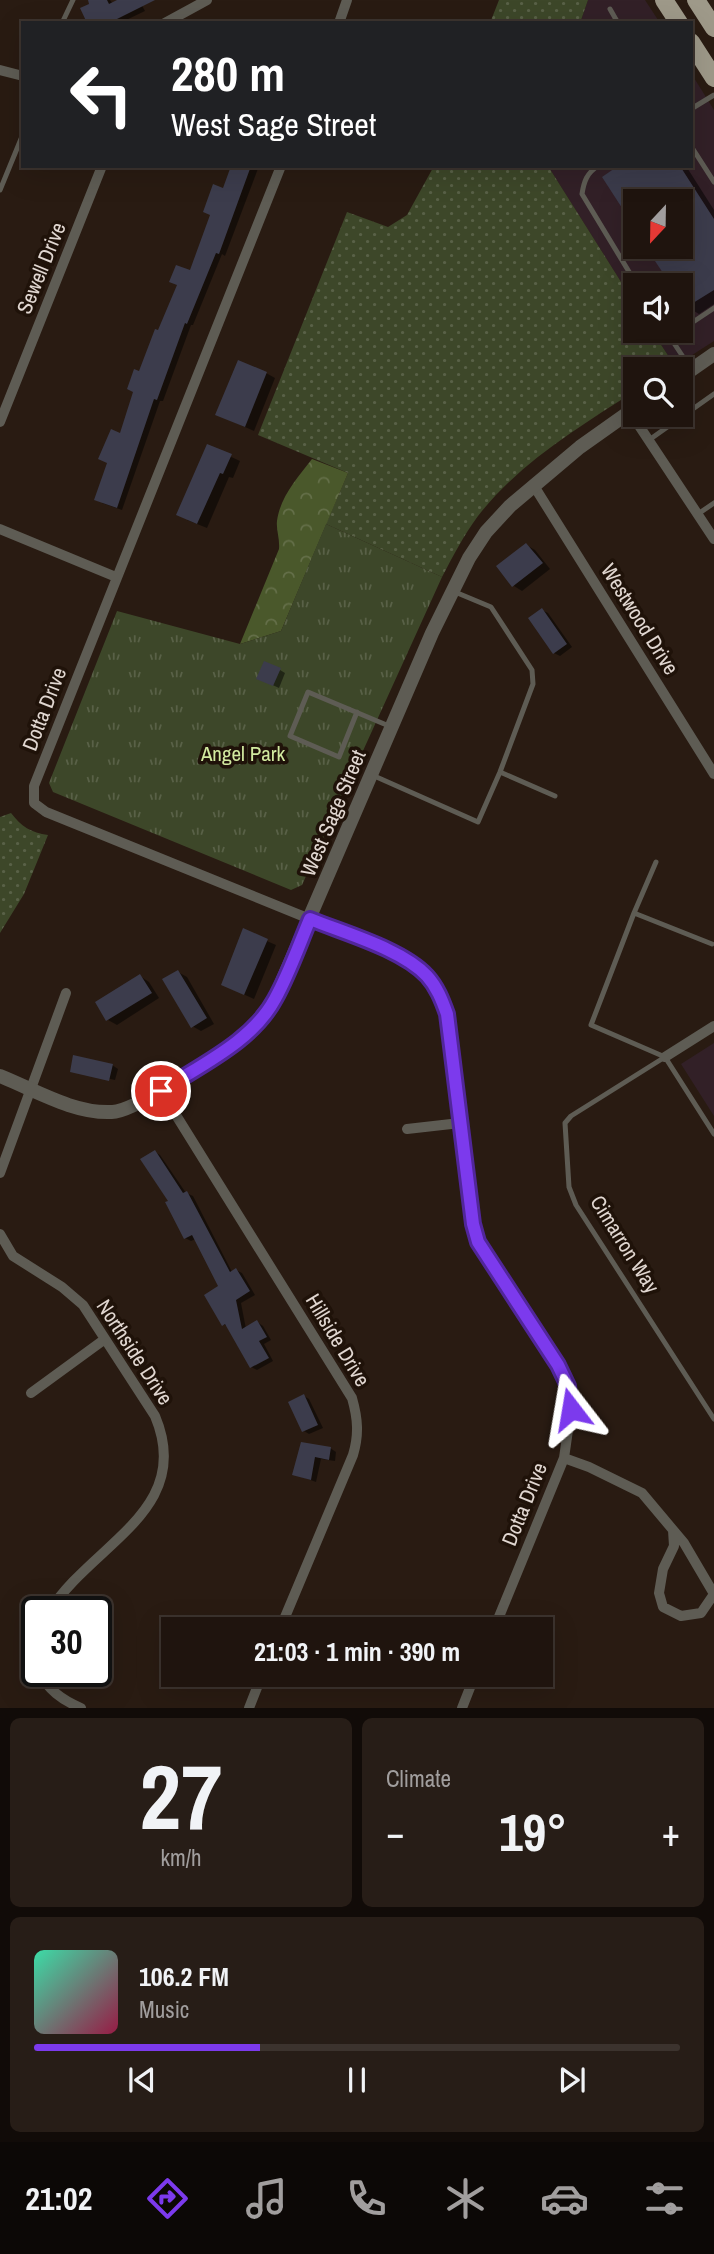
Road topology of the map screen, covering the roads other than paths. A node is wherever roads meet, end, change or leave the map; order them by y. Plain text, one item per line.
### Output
1 (73, 0) edge
2 (208, 0) edge
3 (664, 0) edge
4 (696, 0) edge
5 (347, 2) edge
6 (610, 9) dead end
7 (63, 21) edge
8 (169, 21) edge
9 (340, 21) edge
10 (617, 21) edge
11 (678, 21) edge
12 (714, 28) edge
13 (693, 45) edge
14 (0, 70) edge
15 (21, 75) edge
16 (714, 78) edge
17 (714, 94) edge
18 (693, 108) edge
19 (21, 139) edge
20 (693, 149) edge
21 (101, 168) edge
22 (280, 168) edge
23 (595, 168) edge
24 (714, 182) edge
25 (0, 190) edge
26 (631, 273) edge
27 (714, 308) edge
28 (693, 322) edge
29 (714, 354) edge
30 (693, 368) edge
31 (714, 394) edge
32 (623, 417) edge
33 (0, 422) edge
34 (642, 427) edge
35 (649, 440) junction
36 (534, 486) junction
37 (714, 503) edge
38 (698, 514) junction
39 (0, 529) edge
40 (714, 538) edge
41 (116, 577) junction
42 (452, 591) junction
43 (357, 712) junction
44 (392, 727) junction
45 (500, 772) junction
46 (714, 774) edge
47 (372, 775) junction
48 (555, 796) dead end
49 (656, 862) dead end
50 (634, 913) junction
51 (310, 919) junction
52 (712, 944) edge
53 (66, 993) dead end
54 (714, 1026) edge
55 (665, 1057) junction
56 (0, 1076) edge
57 (31, 1089) junction
58 (161, 1091) junction
59 (460, 1123) junction
60 (407, 1129) dead end
61 (714, 1134) edge
62 (0, 1173) edge
63 (0, 1234) edge
64 (105, 1339) junction
65 (31, 1393) dead end
66 (714, 1419) edge
67 (564, 1458) junction
68 (673, 1530) junction
69 (61, 1596) edge
70 (285, 1617) edge
71 (499, 1617) edge
72 (49, 1687) edge
73 (257, 1687) edge
74 (470, 1687) edge
75 (81, 1708) edge
76 (249, 1708) edge
77 (462, 1708) edge

1 - 7 lane
2 - 8 street
3 - 11 main road
4 - 12 main road
5 - 9 street
6 - 10 lane
13 - 16 main road
14 - 15 street
17 - 18 lane
19 - 25 lane
20 - 24 lane
21 - 33 street, Sewell Drive
22 - 41 street, Dotta Drive
23 - 26 lane
27 - 28 lane
29 - 30 street
31 - 35 lane
32 - 36 street, West Sage Street
34 - 35 street
35 - 38 street
36 - 42 street, West Sage Street
36 - 46 street, Westwood Drive
37 - 38 lane
38 - 40 street
39 - 41 street
41 - 51 street, Dotta Drive
42 - 44 street, West Sage Street
42 - 45 lane
43 - 43 lane
43 - 44 lane
44 - 47 street, West Sage Street
45 - 47 lane
45 - 48 lane
47 - 51 street, West Sage Street
49 - 50 lane
50 - 52 lane
50 - 55 lane
51 - 58 street, West Sage Street
51 - 59 street, Dotta Drive
53 - 57 street
54 - 55 street, Cimarron Way
55 - 61 lane
55 - 66 lane, Cimarron Way
56 - 57 street, West Sage Street
57 - 58 street, West Sage Street
57 - 62 street
58 - 70 street, Hillside Drive
59 - 60 street
59 - 67 street, Dotta Drive
63 - 64 street, Northside Drive
64 - 65 street
64 - 69 street, Northside Drive
67 - 68 street
67 - 71 street, Dotta Drive
68 - 68 street
72 - 75 street
73 - 76 street
74 - 77 street

